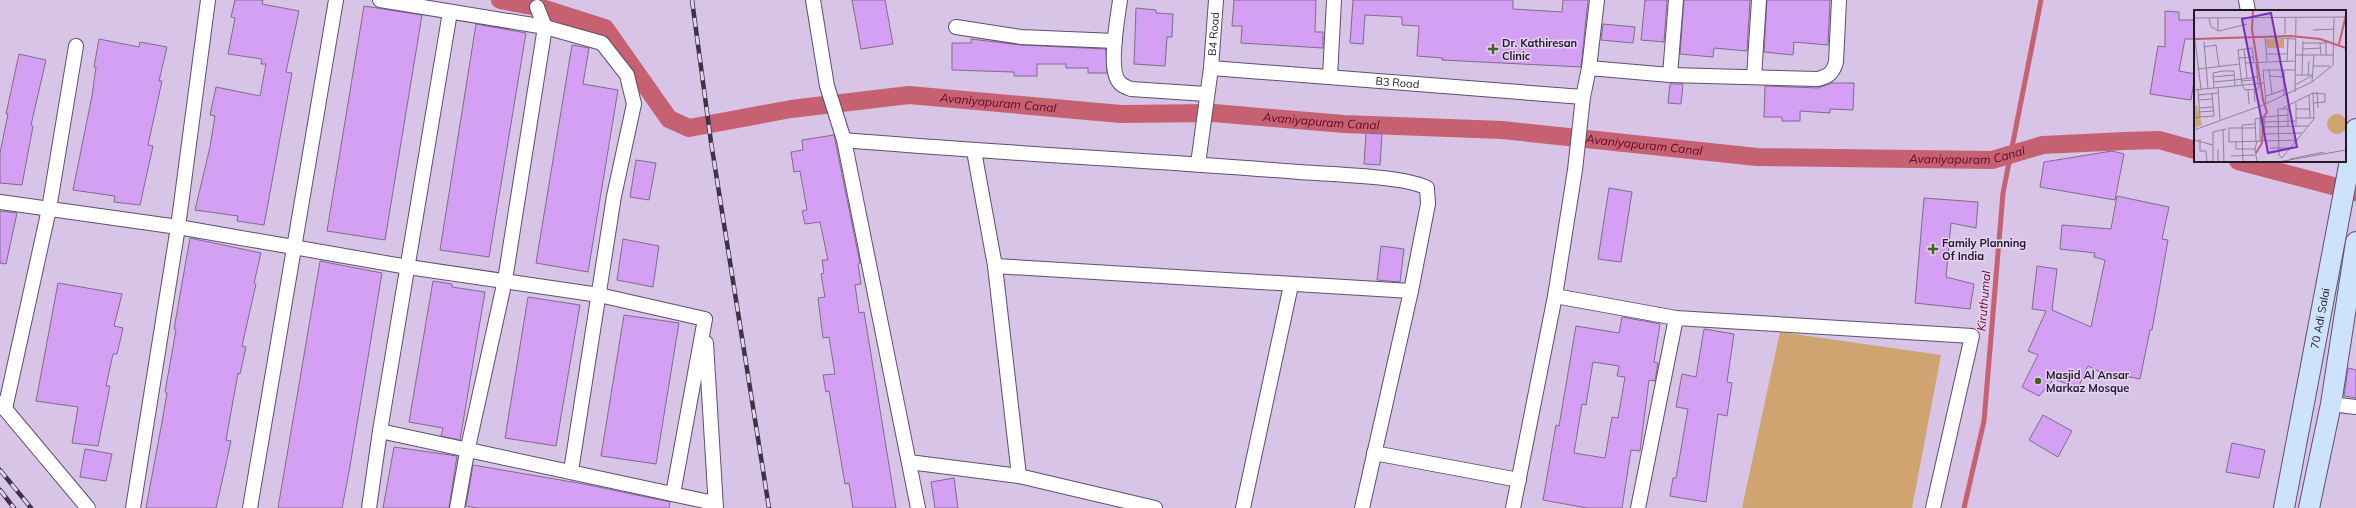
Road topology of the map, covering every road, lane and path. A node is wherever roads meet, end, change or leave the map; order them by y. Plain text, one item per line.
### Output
1 (208, 0) edge
2 (336, 0) edge
3 (380, 0) edge
4 (813, 0) edge
5 (1120, 0) edge
6 (1216, 0) edge
7 (1334, 0) edge
8 (1596, 0) edge
9 (1676, 0) edge
10 (1760, 0) edge
11 (1839, 0) edge
12 (2246, 0) edge
13 (537, 6) dead end
14 (2248, 10) edge
15 (450, 12) junction
16 (545, 27) junction
17 (956, 27) dead end
18 (1115, 41) junction
19 (76, 46) dead end
20 (1211, 68) junction
21 (1589, 68) junction
22 (1670, 74) junction
23 (1330, 77) junction
24 (1754, 77) junction
25 (1206, 97) junction
26 (1583, 97) junction
27 (2356, 129) edge
28 (844, 140) junction
29 (974, 152) junction
30 (1198, 164) junction
31 (0, 202) edge
32 (49, 209) junction
33 (178, 227) junction
34 (2356, 242) edge
35 (294, 247) junction
36 (995, 266) junction
37 (408, 267) junction
38 (2328, 272) junction
39 (505, 280) junction
40 (2353, 281) edge
41 (1291, 284) junction
42 (1411, 290) junction
43 (599, 295) junction
44 (1555, 296) junction
45 (1676, 318) junction
46 (705, 319) junction
47 (2331, 404) junction
48 (2, 406) edge
49 (2356, 407) edge
50 (380, 431) junction
51 (467, 452) junction
52 (1374, 453) junction
53 (909, 462) junction
54 (571, 471) junction
55 (1019, 476) junction
56 (1519, 480) junction
57 (673, 494) junction
58 (715, 506) edge
59 (88, 508) edge
60 (132, 508) edge
61 (250, 508) edge
62 (369, 508) edge
63 (457, 508) edge
64 (918, 508) edge
65 (1155, 508) edge
66 (1243, 508) edge
67 (1362, 508) edge
68 (1513, 508) edge
69 (1638, 508) edge
70 (1933, 508) edge
71 (2284, 508) edge
72 (2309, 508) edge

1 - 33 street
2 - 35 street
3 - 15 street
4 - 28 street
5 - 18 street
6 - 20 street, B4 Road
7 - 23 street
8 - 21 street
9 - 22 street
10 - 24 street
11 - 24 street
12 - 14 street
13 - 16 street
15 - 16 street
15 - 37 street
16 - 39 street
16 - 43 street
17 - 18 street
18 - 25 street
19 - 32 street
20 - 23 street, B3 Road
20 - 25 street, B4 Road
21 - 22 street
21 - 26 street
22 - 24 street
23 - 26 street, B3 Road
25 - 30 street, B4 Road
26 - 44 street
27 - 38 main road, 70 Adi Salai
28 - 29 street
28 - 53 street
29 - 30 street
29 - 36 street
30 - 42 street
31 - 32 street
32 - 33 street
32 - 48 street
33 - 35 street
33 - 60 street
34 - 40 main road
35 - 37 street
35 - 61 street
36 - 41 street
36 - 55 street
37 - 39 street
37 - 50 street
38 - 40 street
38 - 71 main road, 70 Adi Salai
39 - 43 street
39 - 51 street
40 - 47 main road
41 - 42 street
41 - 66 street
42 - 52 street
43 - 46 street
43 - 54 street
44 - 45 street
44 - 56 street
45 - 69 street
45 - 70 street
46 - 57 street
46 - 58 street
47 - 49 street
47 - 72 main road
48 - 59 street
50 - 51 street
50 - 62 street
51 - 54 street
51 - 63 street
52 - 56 street
52 - 67 street
53 - 55 street
53 - 64 street
54 - 57 street
55 - 65 street
56 - 68 street
57 - 58 street

